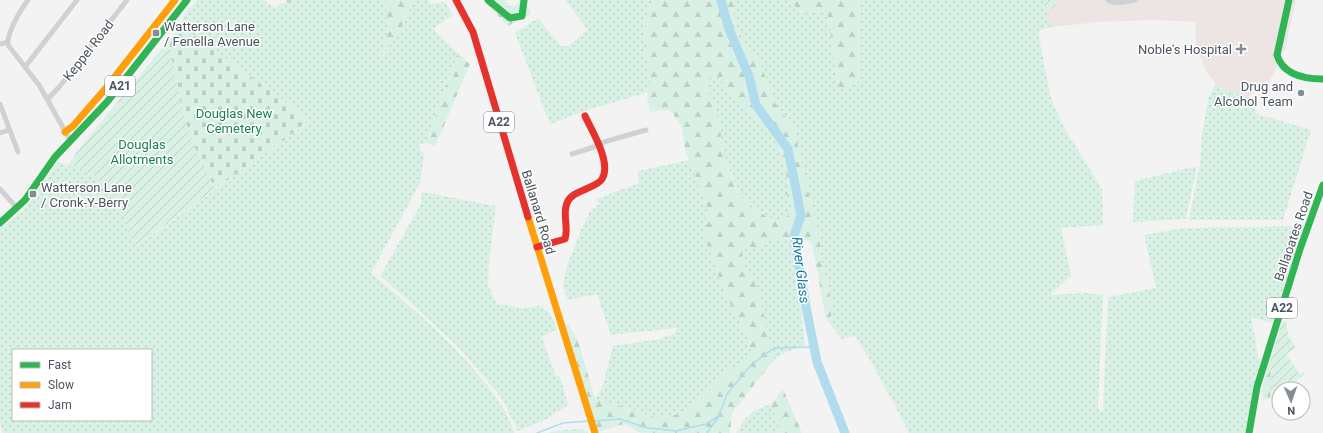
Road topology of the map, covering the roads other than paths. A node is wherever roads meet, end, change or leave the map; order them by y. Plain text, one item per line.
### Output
1 (28, 0) edge
2 (77, 0) edge
3 (127, 0) edge
4 (175, 0) edge
5 (187, 0) edge
6 (456, 0) edge
7 (488, 0) edge
8 (524, 0) edge
9 (1108, 0) edge
10 (1136, 0) edge
11 (1289, 0) edge
12 (8, 42) junction
13 (0, 44) edge
14 (25, 67) junction
15 (1323, 80) edge
16 (48, 99) junction
17 (0, 104) edge
18 (586, 116) dead end
19 (9, 130) junction
20 (646, 130) dead end
21 (65, 132) junction
22 (0, 133) edge
23 (70, 140) junction
24 (600, 144) junction
25 (18, 152) dead end
26 (572, 154) dead end
27 (1323, 185) edge
28 (0, 190) edge
29 (17, 208) junction
30 (0, 223) edge
31 (537, 247) junction
32 (595, 433) edge
33 (1249, 433) edge

1 - 12 street
2 - 14 street
3 - 16 street, Keppel Road
4 - 21 main road
5 - 23 main road, A21
6 - 31 main road, Ballanard Road / A22
7 - 8 main road
9 - 10 street
11 - 15 main road
12 - 13 street
12 - 14 street
14 - 16 street
16 - 21 street
17 - 19 street
18 - 24 main road
19 - 22 street
19 - 25 street
20 - 24 street
21 - 23 street
23 - 29 main road, A21
24 - 26 street
24 - 31 main road
27 - 33 main road, Ballaoates Road / A22
28 - 29 street
29 - 30 main road, A21
31 - 32 main road, Ballanard Road / A22

